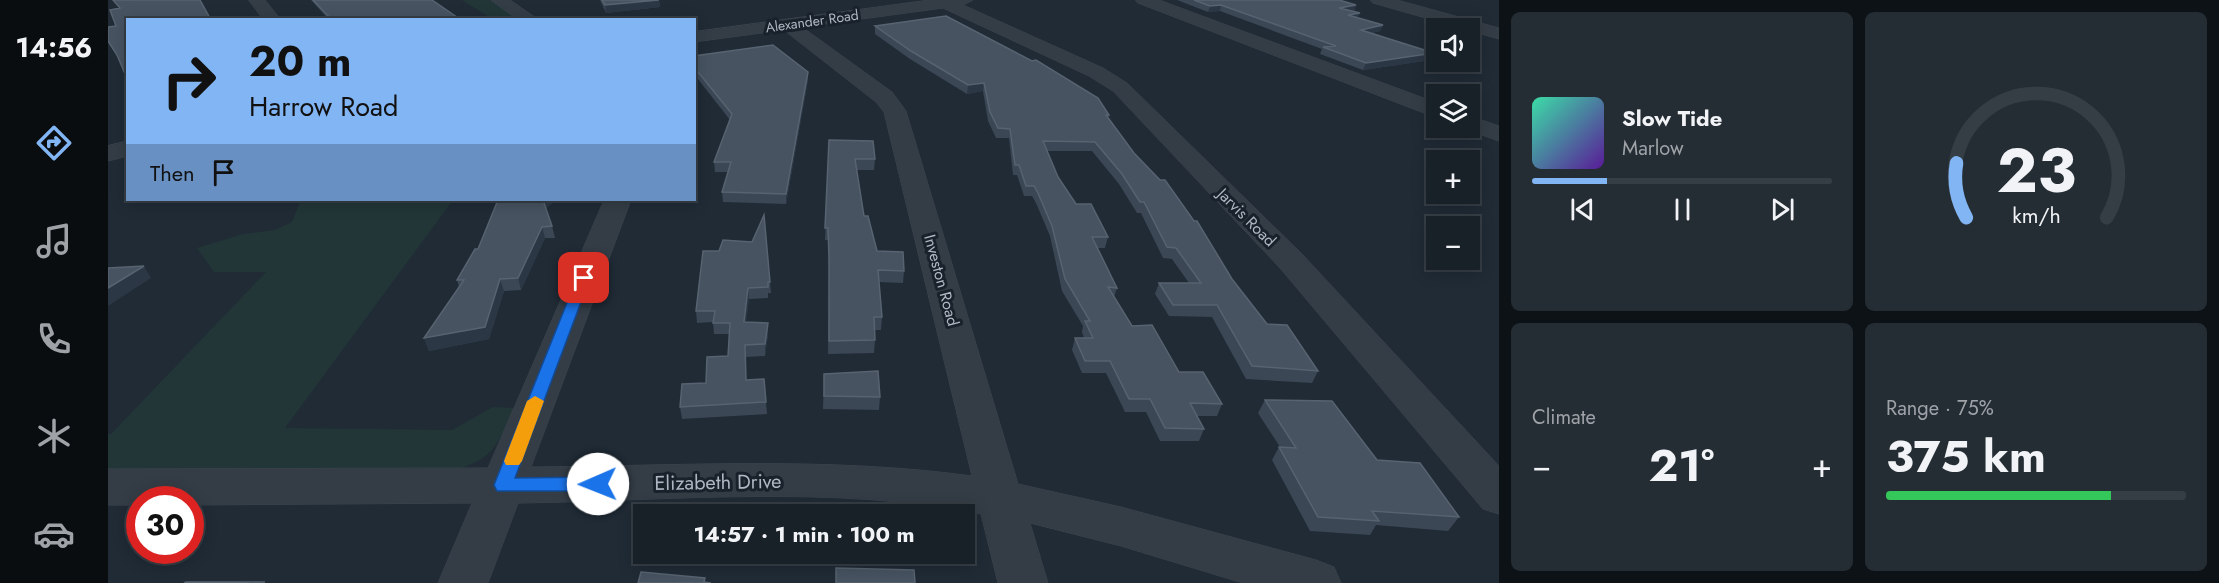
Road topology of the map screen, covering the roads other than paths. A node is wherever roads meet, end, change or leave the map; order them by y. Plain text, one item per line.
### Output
1 (257, 0) edge
2 (499, 0) edge
3 (1144, 0) edge
4 (1379, 0) edge
5 (956, 1) edge
6 (271, 18) edge
7 (528, 18) edge
8 (788, 25) junction
9 (1499, 34) edge
10 (696, 37) edge
11 (1426, 107) edge
12 (1480, 127) edge
13 (1499, 134) edge
14 (126, 149) edge
15 (108, 154) edge
16 (616, 201) edge
17 (503, 485) junction
18 (108, 487) edge
19 (1499, 496) edge
20 (1000, 497) junction
21 (463, 583) edge
22 (1023, 583) edge
23 (1316, 583) edge

1 - 6 street
2 - 7 street
3 - 11 street
4 - 9 street
5 - 8 street, Alexander Road
5 - 19 street, Jarvis Road
8 - 10 street, Alexander Road
8 - 20 street, Investon Road
12 - 13 street
14 - 15 street
16 - 17 street
17 - 18 street, Elizabeth Drive
17 - 20 street, Elizabeth Drive
17 - 21 street
20 - 22 street, Investon Road
20 - 23 street, Elizabeth Drive

